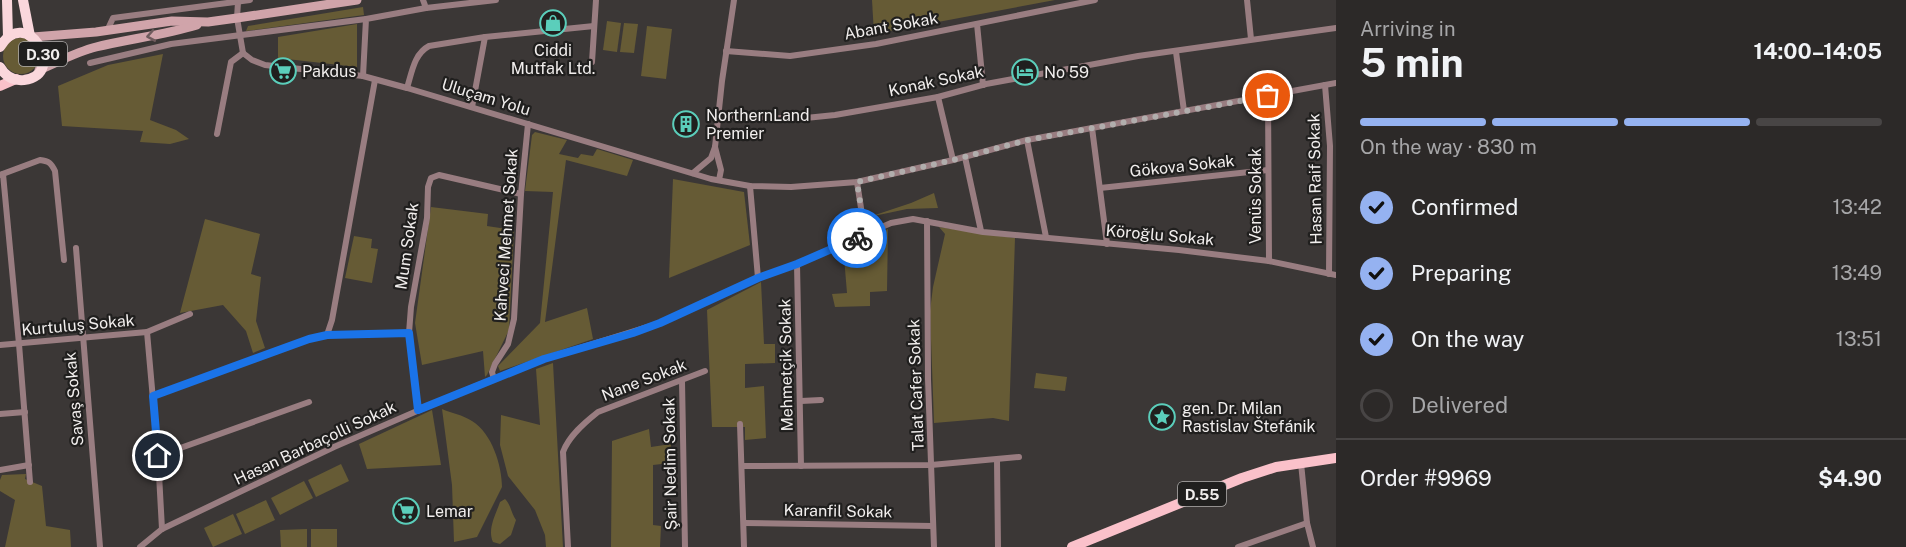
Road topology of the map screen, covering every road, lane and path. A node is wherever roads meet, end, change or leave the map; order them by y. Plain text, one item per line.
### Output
1 (5, 0) edge
2 (23, 0) edge
3 (250, 0) edge
4 (357, 0) edge
5 (423, 0) edge
6 (496, 0) edge
7 (597, 0) edge
8 (734, 0) edge
9 (1095, 0) edge
10 (1246, 0) edge
11 (238, 2) junction
12 (0, 8) edge
13 (426, 8) junction
14 (237, 18) junction
15 (366, 19) junction
16 (208, 22) junction
17 (977, 24) junction
18 (594, 26) junction
19 (1336, 28) edge
20 (107, 31) junction
21 (177, 31) junction
22 (240, 35) junction
23 (32, 36) junction
24 (485, 37) junction
25 (1251, 39) junction
26 (4, 40) edge
27 (178, 43) junction
28 (726, 51) junction
29 (1176, 52) junction
30 (243, 53) junction
31 (592, 62) dead end
32 (90, 63) dead end
33 (0, 67) edge
34 (39, 70) junction
35 (363, 76) junction
36 (16, 80) junction
37 (375, 80) junction
38 (1336, 83) edge
39 (983, 85) junction
40 (1325, 85) junction
41 (0, 86) edge
42 (407, 88) junction
43 (1268, 96) junction
44 (938, 97) junction
45 (471, 107) junction
46 (1184, 111) junction
47 (719, 115) junction
48 (528, 124) junction
49 (1092, 128) junction
50 (217, 134) dead end
51 (1028, 140) junction
52 (1333, 146) edge
53 (715, 147) junction
54 (965, 156) junction
55 (953, 160) junction
56 (1268, 170) junction
57 (693, 173) junction
58 (1, 175) edge
59 (719, 180) junction
60 (857, 182) junction
61 (750, 186) junction
62 (1100, 188) junction
63 (521, 194) junction
64 (927, 221) junction
65 (981, 231) junction
66 (865, 234) junction
67 (1046, 237) junction
68 (1107, 244) junction
69 (76, 248) dead end
70 (1269, 261) junction
71 (77, 262) junction
72 (797, 264) junction
73 (1333, 274) edge
74 (758, 278) junction
75 (190, 314) dead end
76 (147, 332) junction
77 (409, 333) junction
78 (327, 335) junction
79 (82, 339) junction
80 (19, 344) junction
81 (0, 345) edge
82 (705, 371) dead end
83 (494, 379) junction
84 (682, 381) junction
85 (153, 396) junction
86 (821, 400) dead end
87 (801, 401) junction
88 (309, 402) dead end
89 (418, 410) junction
90 (24, 412) junction
91 (0, 414) edge
92 (740, 424) dead end
93 (158, 456) junction
94 (1019, 457) dead end
95 (1336, 458) edge
96 (997, 460) junction
97 (1301, 463) junction
98 (28, 465) junction
99 (931, 465) junction
100 (742, 466) junction
101 (801, 466) junction
102 (0, 471) edge
103 (30, 482) dead end
104 (744, 523) junction
105 (1307, 523) junction
106 (932, 526) junction
107 (162, 529) junction
108 (100, 547) edge
109 (140, 547) edge
110 (568, 547) edge
111 (685, 547) edge
112 (744, 547) edge
113 (934, 547) edge
114 (998, 547) edge
115 (1072, 547) edge
116 (1238, 547) edge
117 (1313, 547) edge

1 - 12 highway
1 - 26 highway, D.30
2 - 23 highway, D.30
3 - 11 street
4 - 14 main road
5 - 13 street
6 - 13 street
7 - 18 street
8 - 28 street
9 - 17 street, Abant Sokak
10 - 25 street
11 - 14 street
11 - 20 street
13 - 15 street
14 - 16 main road
14 - 22 street
15 - 22 street
15 - 35 street
16 - 20 main road
16 - 21 main road
17 - 28 street, Abant Sokak
17 - 39 street
18 - 24 street
18 - 31 street
19 - 25 street, Konak Sokak
20 - 23 main road
21 - 27 street
21 -> 34 main road
22 - 27 street
22 - 30 street
23 - 26 highway, D.30
23 - 34 highway, D.30
24 - 42 street
24 - 45 street
25 - 29 street, Konak Sokak
27 - 32 street
28 - 47 street
29 - 39 street, Konak Sokak
29 - 46 street
30 - 35 street, Uluçam Yolu
30 - 50 street
33 - 36 highway, D.30
34 - 36 highway, D.30
35 - 37 street, Uluçam Yolu
36 - 41 main road, D.30
37 - 42 street, Uluçam Yolu
37 - 78 street
38 - 40 street, Uluçam Yolu
39 - 44 street, Konak Sokak
40 - 43 street, Uluçam Yolu
40 - 52 street, Hasan Raif Sokak
42 - 45 street, Uluçam Yolu
43 - 46 street, Uluçam Yolu
43 - 56 street, Venüs Sokak
44 - 47 street, Konak Sokak
44 - 55 street
45 - 48 street, Uluçam Yolu
46 - 49 street, Uluçam Yolu
47 - 53 street
48 - 57 street, Uluçam Yolu
48 - 63 street, Kahveci Mehmet Sokak
49 - 51 street, Uluçam Yolu
49 - 62 street
51 - 54 street, Uluçam Yolu
51 - 67 street
52 - 73 street, Hasan Raif Sokak
53 - 57 street
53 - 59 street
54 - 55 street, Uluçam Yolu
54 - 65 street
55 - 60 street, Uluçam Yolu
56 - 62 street, Gökova Sokak
56 - 70 street, Venüs Sokak
57 - 59 street, Uluçam Yolu
58 - 71 street
58 - 80 street
59 - 61 street, Uluçam Yolu
60 - 61 street, Uluçam Yolu
60 - 66 street
61 - 74 street
62 - 68 street
63 - 77 street, Mum Sokak
63 - 83 street, Kahveci Mehmet Sokak
64 - 65 street, Hasan Barbaçolli Sokak
64 - 66 street, Hasan Barbaçolli Sokak
64 - 99 street, Talat Cafer Sokak
65 - 67 street, Köroğlu Sokak
66 - 72 street, Hasan Barbaçolli Sokak
67 - 68 street, Köroğlu Sokak
68 - 70 street, Köroğlu Sokak
69 - 71 street, Savaş Sokak
70 - 73 street, Köroğlu Sokak
71 - 79 street, Savaş Sokak
72 - 74 street, Hasan Barbaçolli Sokak
72 - 87 street, Mehmetçik Sokak
74 - 83 street, Hasan Barbaçolli Sokak
75 - 76 street, Kurtuluş Sokak
76 - 79 street, Kurtuluş Sokak
76 - 85 street
77 - 78 street
77 - 89 street, Mum Sokak
78 - 85 street
79 - 80 street, Kurtuluş Sokak
79 - 108 street, Savaş Sokak
80 - 81 street, Kurtuluş Sokak
80 - 90 street
82 - 84 street, Nane Sokak
83 - 89 street, Hasan Barbaçolli Sokak
84 - 110 street, Nane Sokak
84 - 111 street, Şair Nedim Sokak
85 - 93 street
86 - 87 street
87 - 101 street, Mehmetçik Sokak
88 - 93 street
89 - 107 street, Hasan Barbaçolli Sokak
90 - 91 street
90 - 98 street
92 - 100 street
93 - 107 street
94 - 96 street
95 - 97 main road, D.55
96 - 99 street
96 - 114 street
97 - 105 street
97 - 115 main road, D.55
98 - 102 street
98 - 103 street
99 - 101 street
99 - 106 street, Talat Cafer Sokak
100 - 101 street
100 - 104 street
104 - 106 street, Karanfil Sokak
104 - 112 street
105 - 116 street
105 - 117 street
106 - 113 street, Talat Cafer Sokak
107 - 109 street, Hasan Barbaçolli Sokak

